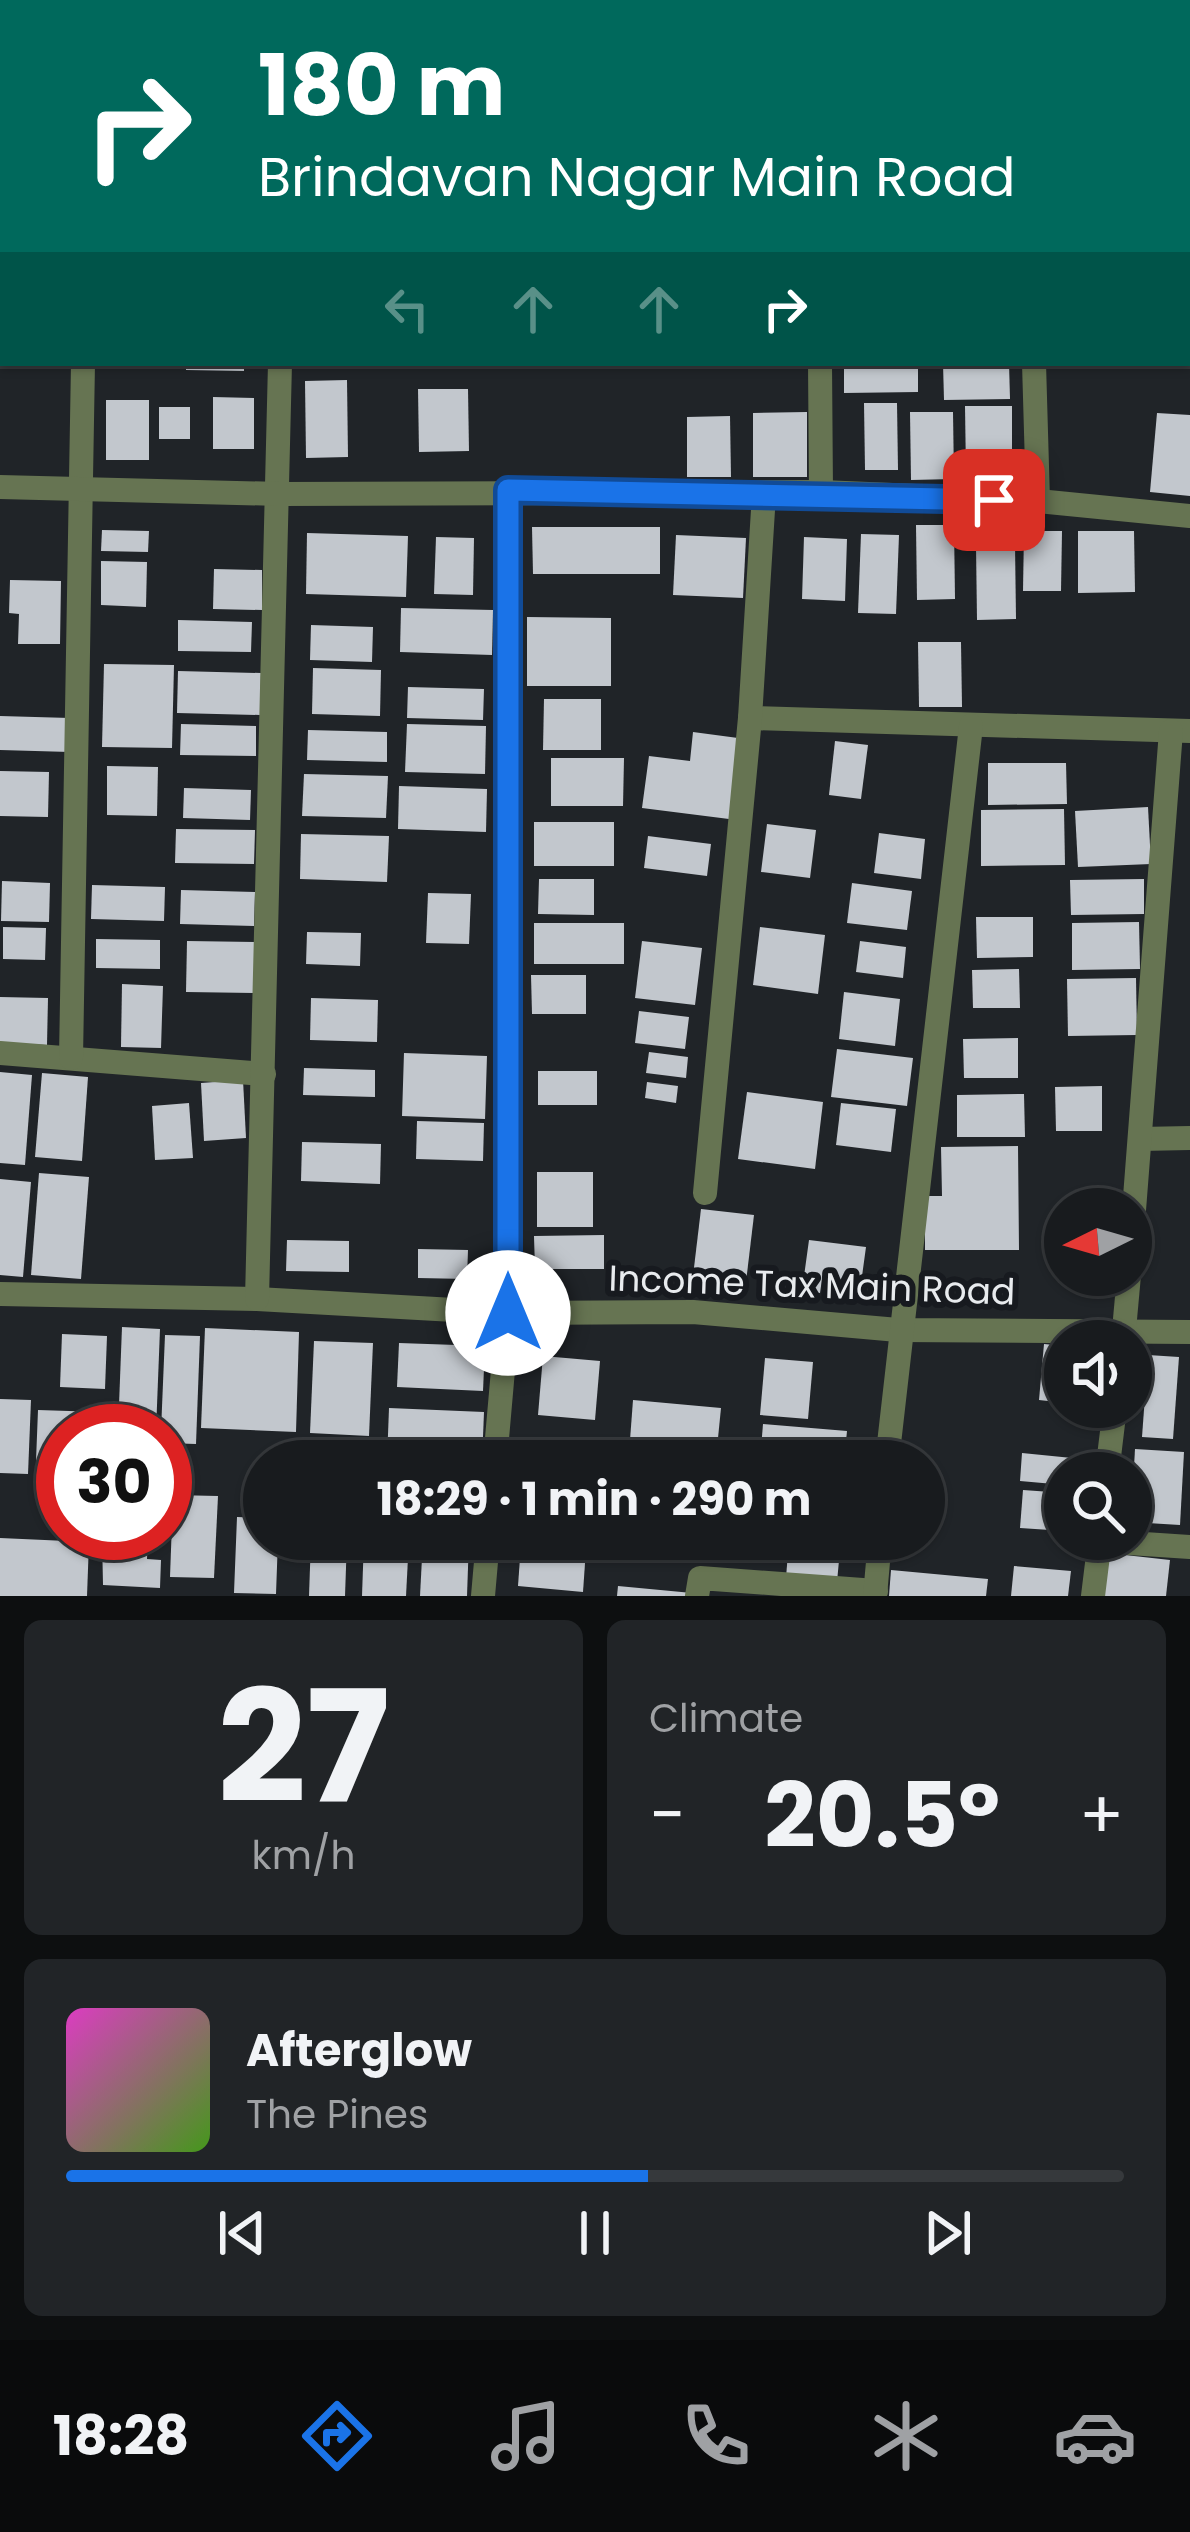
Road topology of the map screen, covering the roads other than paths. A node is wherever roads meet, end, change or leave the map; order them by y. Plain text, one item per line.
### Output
1 (83, 366) edge
2 (280, 366) edge
3 (820, 366) edge
4 (1034, 366) edge
5 (0, 487) edge
6 (82, 488) junction
7 (508, 490) junction
8 (821, 492) junction
9 (280, 494) junction
10 (764, 494) junction
11 (1038, 501) junction
12 (1190, 515) edge
13 (750, 718) junction
14 (970, 726) junction
15 (1180, 731) edge
16 (0, 1053) edge
17 (71, 1058) junction
18 (264, 1074) junction
19 (1190, 1138) edge
20 (1140, 1139) junction
21 (1136, 1188) edge
22 (705, 1193) dead end
23 (0, 1294) edge
24 (257, 1299) junction
25 (508, 1313) junction
26 (898, 1330) junction
27 (1190, 1332) edge
28 (1044, 1334) edge
29 (1152, 1334) edge
30 (497, 1440) edge
31 (889, 1440) edge
32 (1152, 1544) edge
33 (1190, 1547) edge
34 (486, 1560) edge
35 (878, 1560) edge
36 (1098, 1560) edge
37 (876, 1594) edge
38 (483, 1596) edge
39 (697, 1596) edge
40 (1093, 1596) edge

1 - 6 street
2 - 9 street
3 - 8 street
4 - 11 street
5 - 6 street
6 - 9 street
6 - 17 street
7 - 9 street
7 - 10 street
7 - 25 street
8 - 10 street
8 - 11 street
9 - 18 street
10 - 13 street
11 - 12 street
13 - 14 street
13 - 22 street
14 - 15 street
14 - 26 street
15 - 20 street
16 - 17 street
17 - 18 street
18 - 24 street
19 - 20 street
20 - 21 street
23 - 24 street, Income Tax Main Road
24 - 25 street, Income Tax Main Road
25 - 26 street, Income Tax Main Road
25 - 30 street
26 - 28 street, Income Tax Main Road
26 - 31 street
27 - 29 street, Income Tax Main Road
32 - 33 street
34 - 38 street
35 - 37 street
36 - 40 street
37 - 39 street

